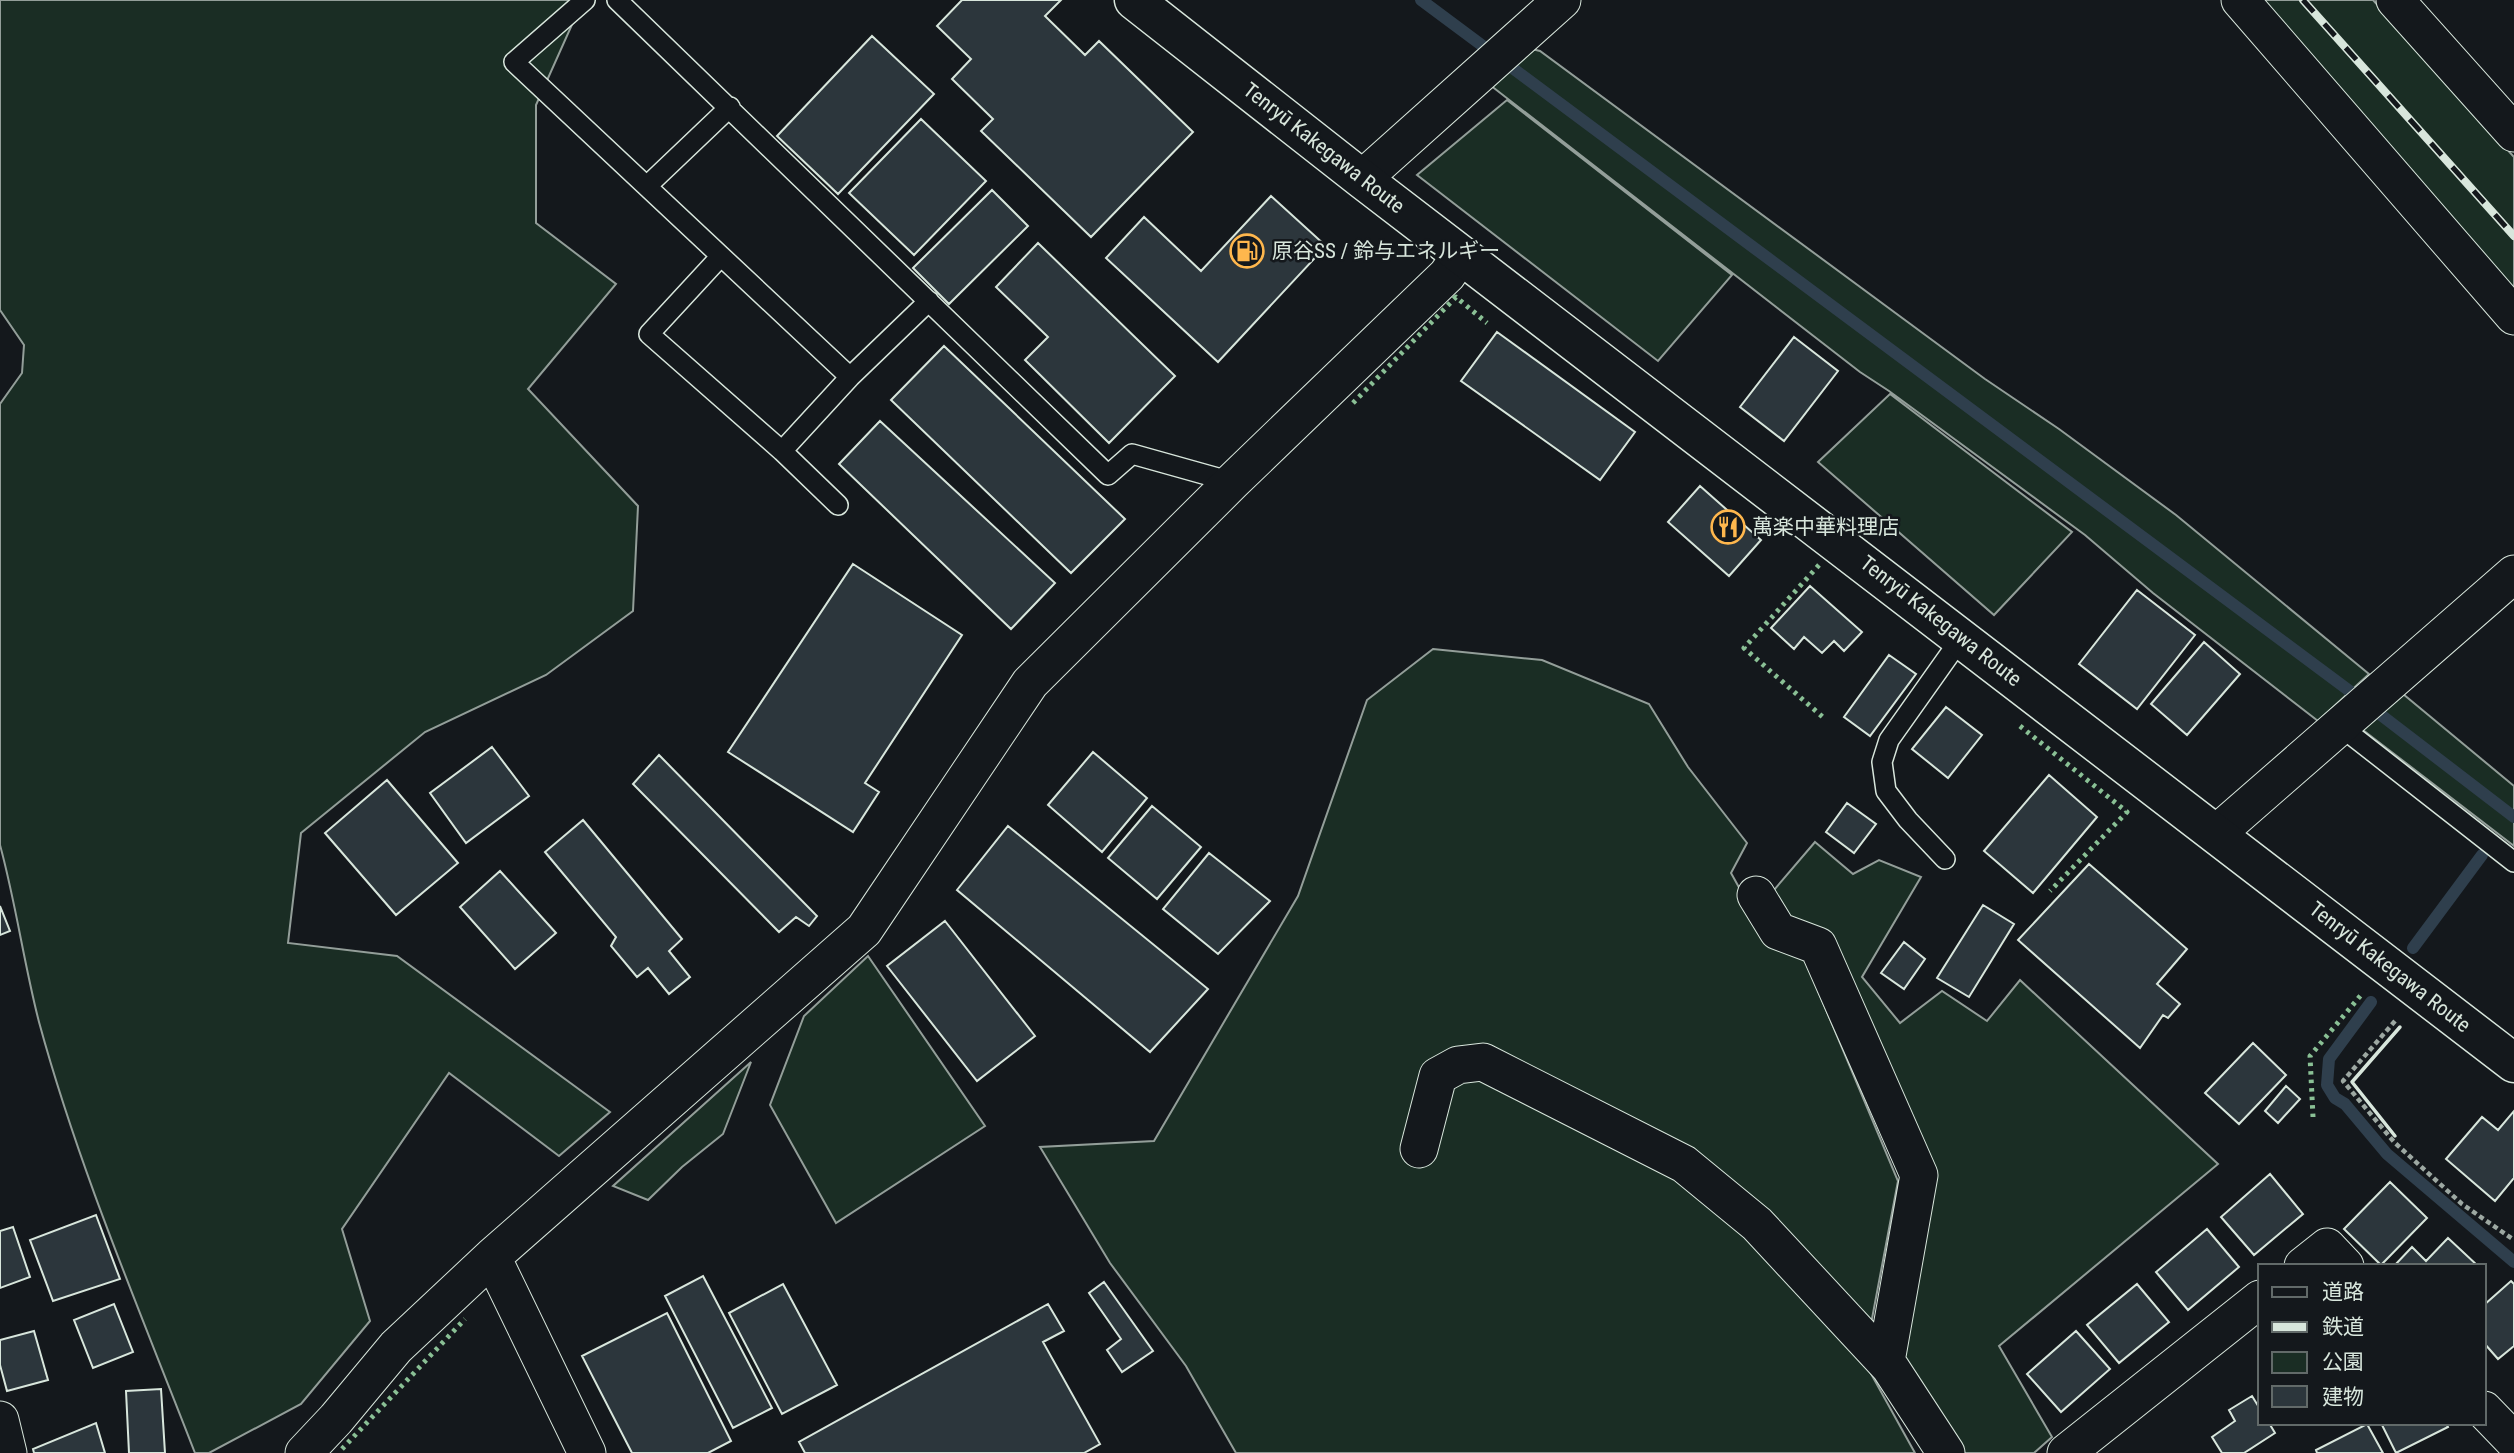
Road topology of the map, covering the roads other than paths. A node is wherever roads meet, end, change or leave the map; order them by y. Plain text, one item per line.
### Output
1 (585, 0) edge
2 (617, 0) edge
3 (1134, 0) edge
4 (1562, 0) edge
5 (2241, 0) edge
6 (2395, 0) edge
7 (730, 107) junction
8 (2514, 133) edge
9 (1362, 179) junction
10 (647, 186) junction
11 (1461, 255) junction
12 (721, 256) junction
13 (929, 301) junction
14 (2514, 316) edge
15 (850, 376) junction
16 (782, 451) junction
17 (1232, 482) junction
18 (838, 505) dead end
19 (2514, 574) edge
20 (1962, 637) junction
21 (2344, 723) junction
22 (2216, 834) junction
23 (1945, 859) dead end
24 (2514, 862) edge
25 (1756, 895) dead end
26 (2514, 1063) edge
27 (1419, 1149) dead end
28 (492, 1257) junction
29 (2306, 1264) edge
30 (2343, 1264) edge
31 (2258, 1301) edge
32 (1889, 1366) junction
33 (2486, 1412) edge
34 (0, 1420) edge
35 (2514, 1441) edge
36 (8, 1453) edge
37 (304, 1453) edge
38 (586, 1453) edge
39 (1946, 1453) edge
40 (2066, 1453) edge
41 (2490, 1453) edge

1 - 10 lane
2 - 7 lane
3 - 9 main road, Tenryū Kakegawa Route
4 - 9 street
5 - 14 street
6 - 8 street
7 - 10 lane
7 - 13 lane
9 - 11 main road, Tenryū Kakegawa Route
10 - 12 lane
11 - 17 street
11 - 20 main road, Tenryū Kakegawa Route
12 - 15 lane
12 - 16 lane
13 - 15 lane
13 - 17 lane
15 - 16 lane
16 - 18 lane
17 - 28 street
19 - 21 street
20 - 22 main road, Tenryū Kakegawa Route
20 - 23 lane
21 - 22 street
21 - 24 lane
22 - 26 main road, Tenryū Kakegawa Route
25 - 32 street
27 - 32 street
28 - 37 street
28 - 38 street
29 - 30 street
31 - 40 street
32 - 39 street
33 - 35 street
34 - 36 street
35 - 41 street

